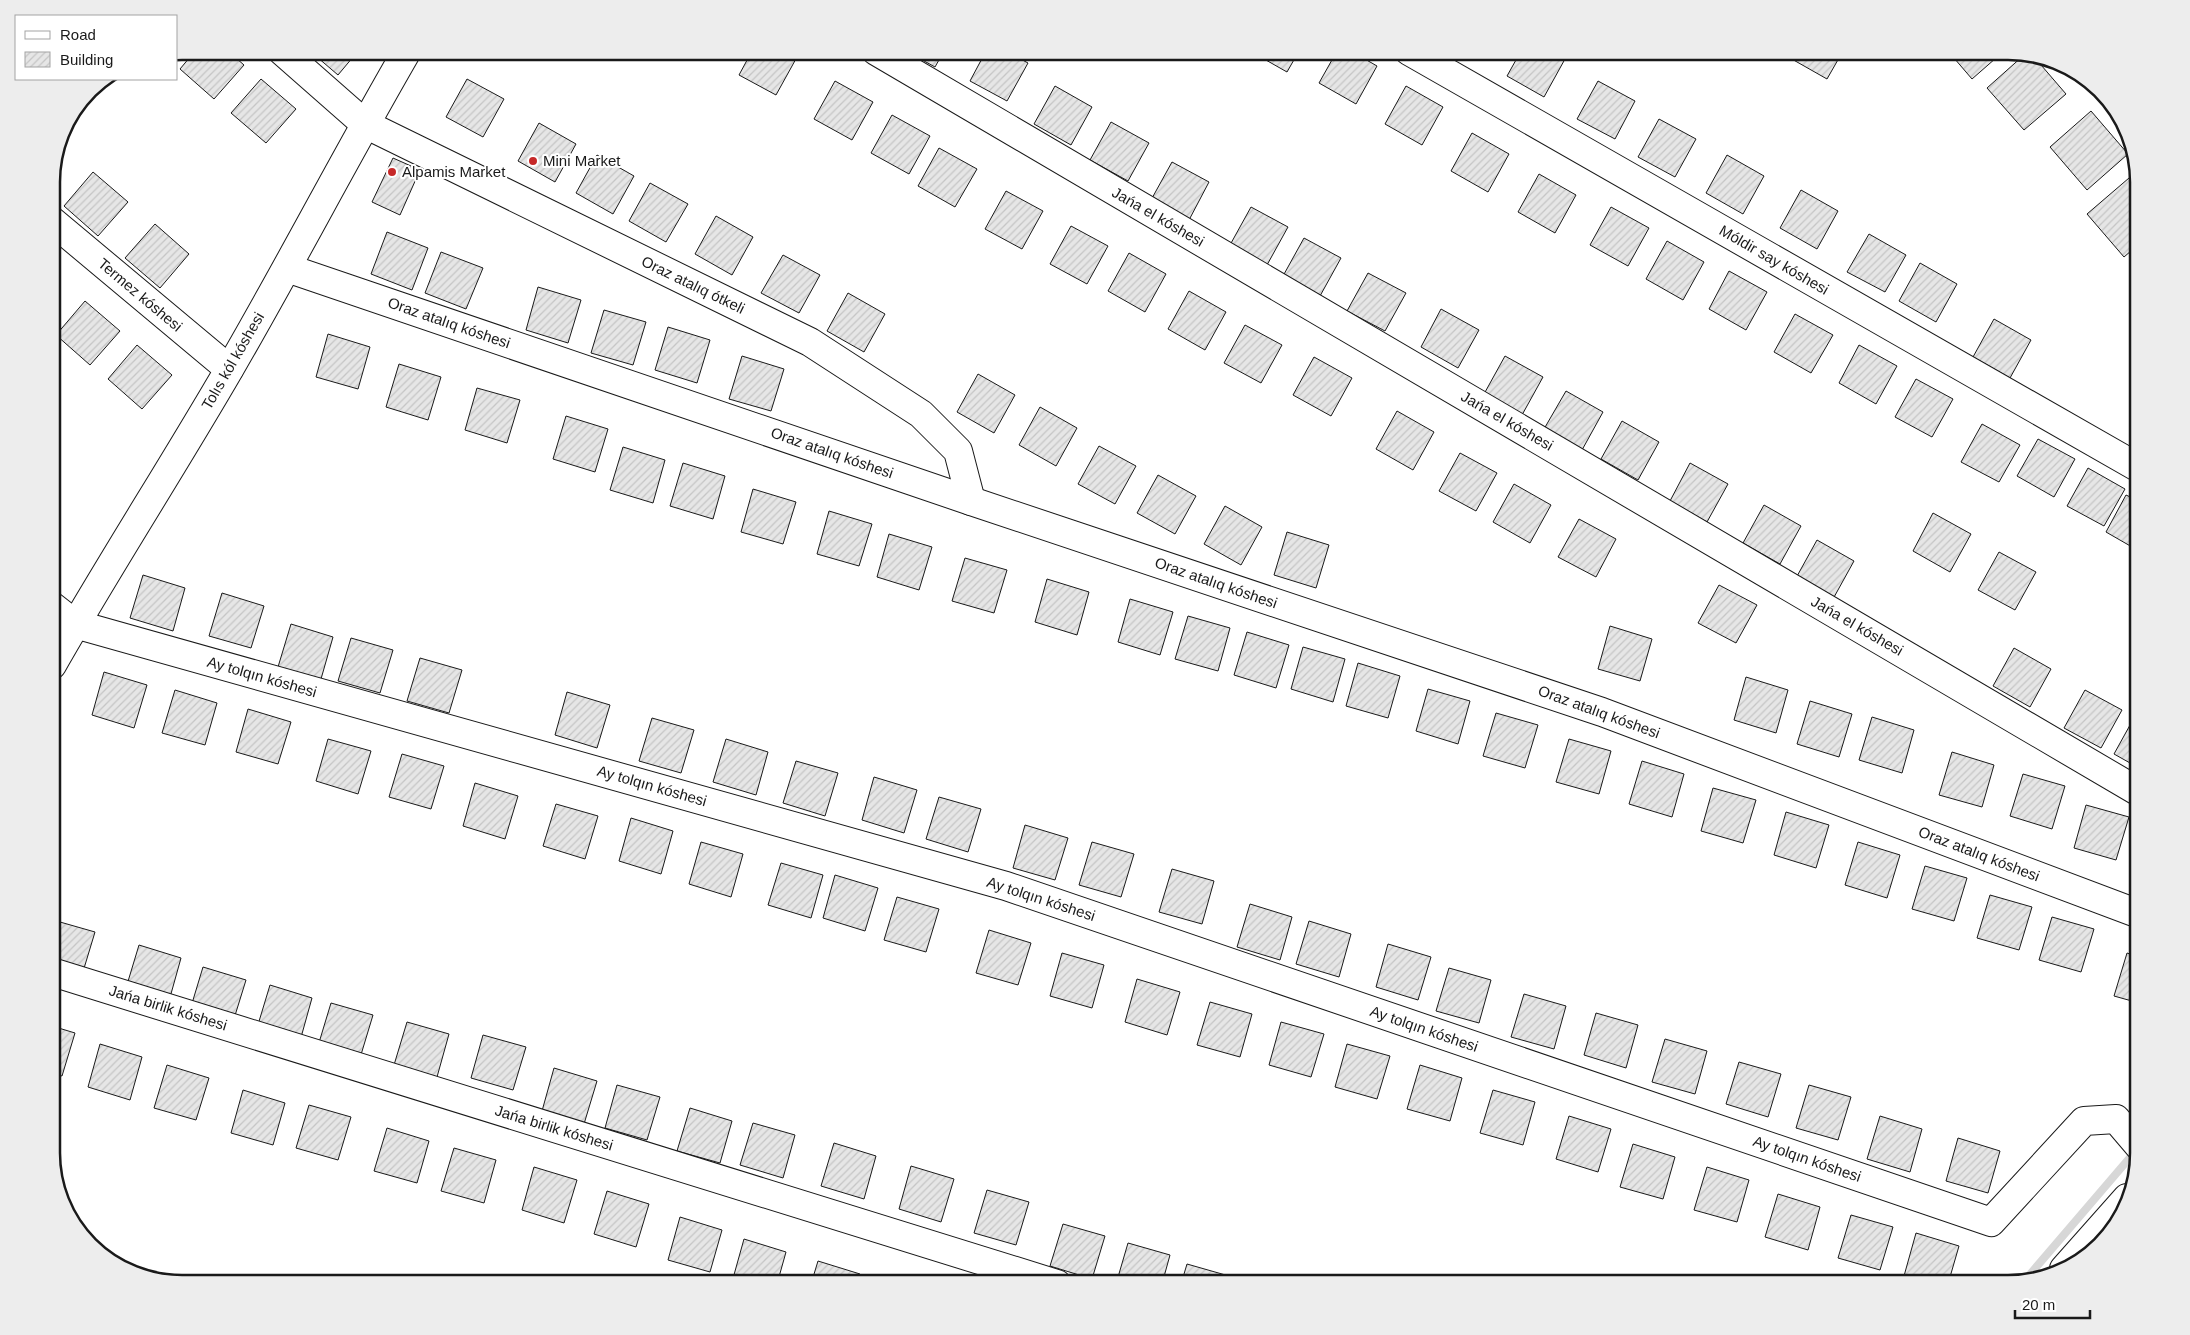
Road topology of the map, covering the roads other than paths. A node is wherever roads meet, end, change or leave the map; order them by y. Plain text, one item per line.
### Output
1 (292, 60) edge
2 (402, 60) edge
3 (891, 60) edge
4 (1425, 60) edge
5 (364, 124) junction
6 (60, 228) edge
7 (287, 268) junction
8 (229, 369) junction
9 (2130, 463) edge
10 (971, 500) junction
11 (60, 612) edge
12 (75, 624) junction
13 (60, 651) edge
14 (2130, 787) edge
15 (2130, 911) edge
16 (60, 974) edge
17 (2130, 1136) edge
18 (2116, 1211) edge
19 (2079, 1252) edge
20 (1028, 1275) edge

1 - 5 street, Oraz atalıq ótkeli
2 - 5 street, Tolıs kól kóshesi
3 - 14 street, Jańa el kóshesi
4 - 9 street, Móldir say kóshesi
5 - 7 street, Tolıs kól kóshesi
5 - 10 street, Oraz atalıq ótkeli
6 - 8 street, Termez kóshesi
7 - 8 street, Tolıs kól kóshesi
7 - 10 street, Oraz atalıq kóshesi
8 - 12 street, Tolıs kól kóshesi
10 - 15 street, Oraz atalıq kóshesi
11 - 12 street
12 - 13 street, Tolıs kól kóshesi
12 - 17 street, Ay tolqın kóshesi
16 - 20 street, Jańa birlik kóshesi
18 - 19 street

